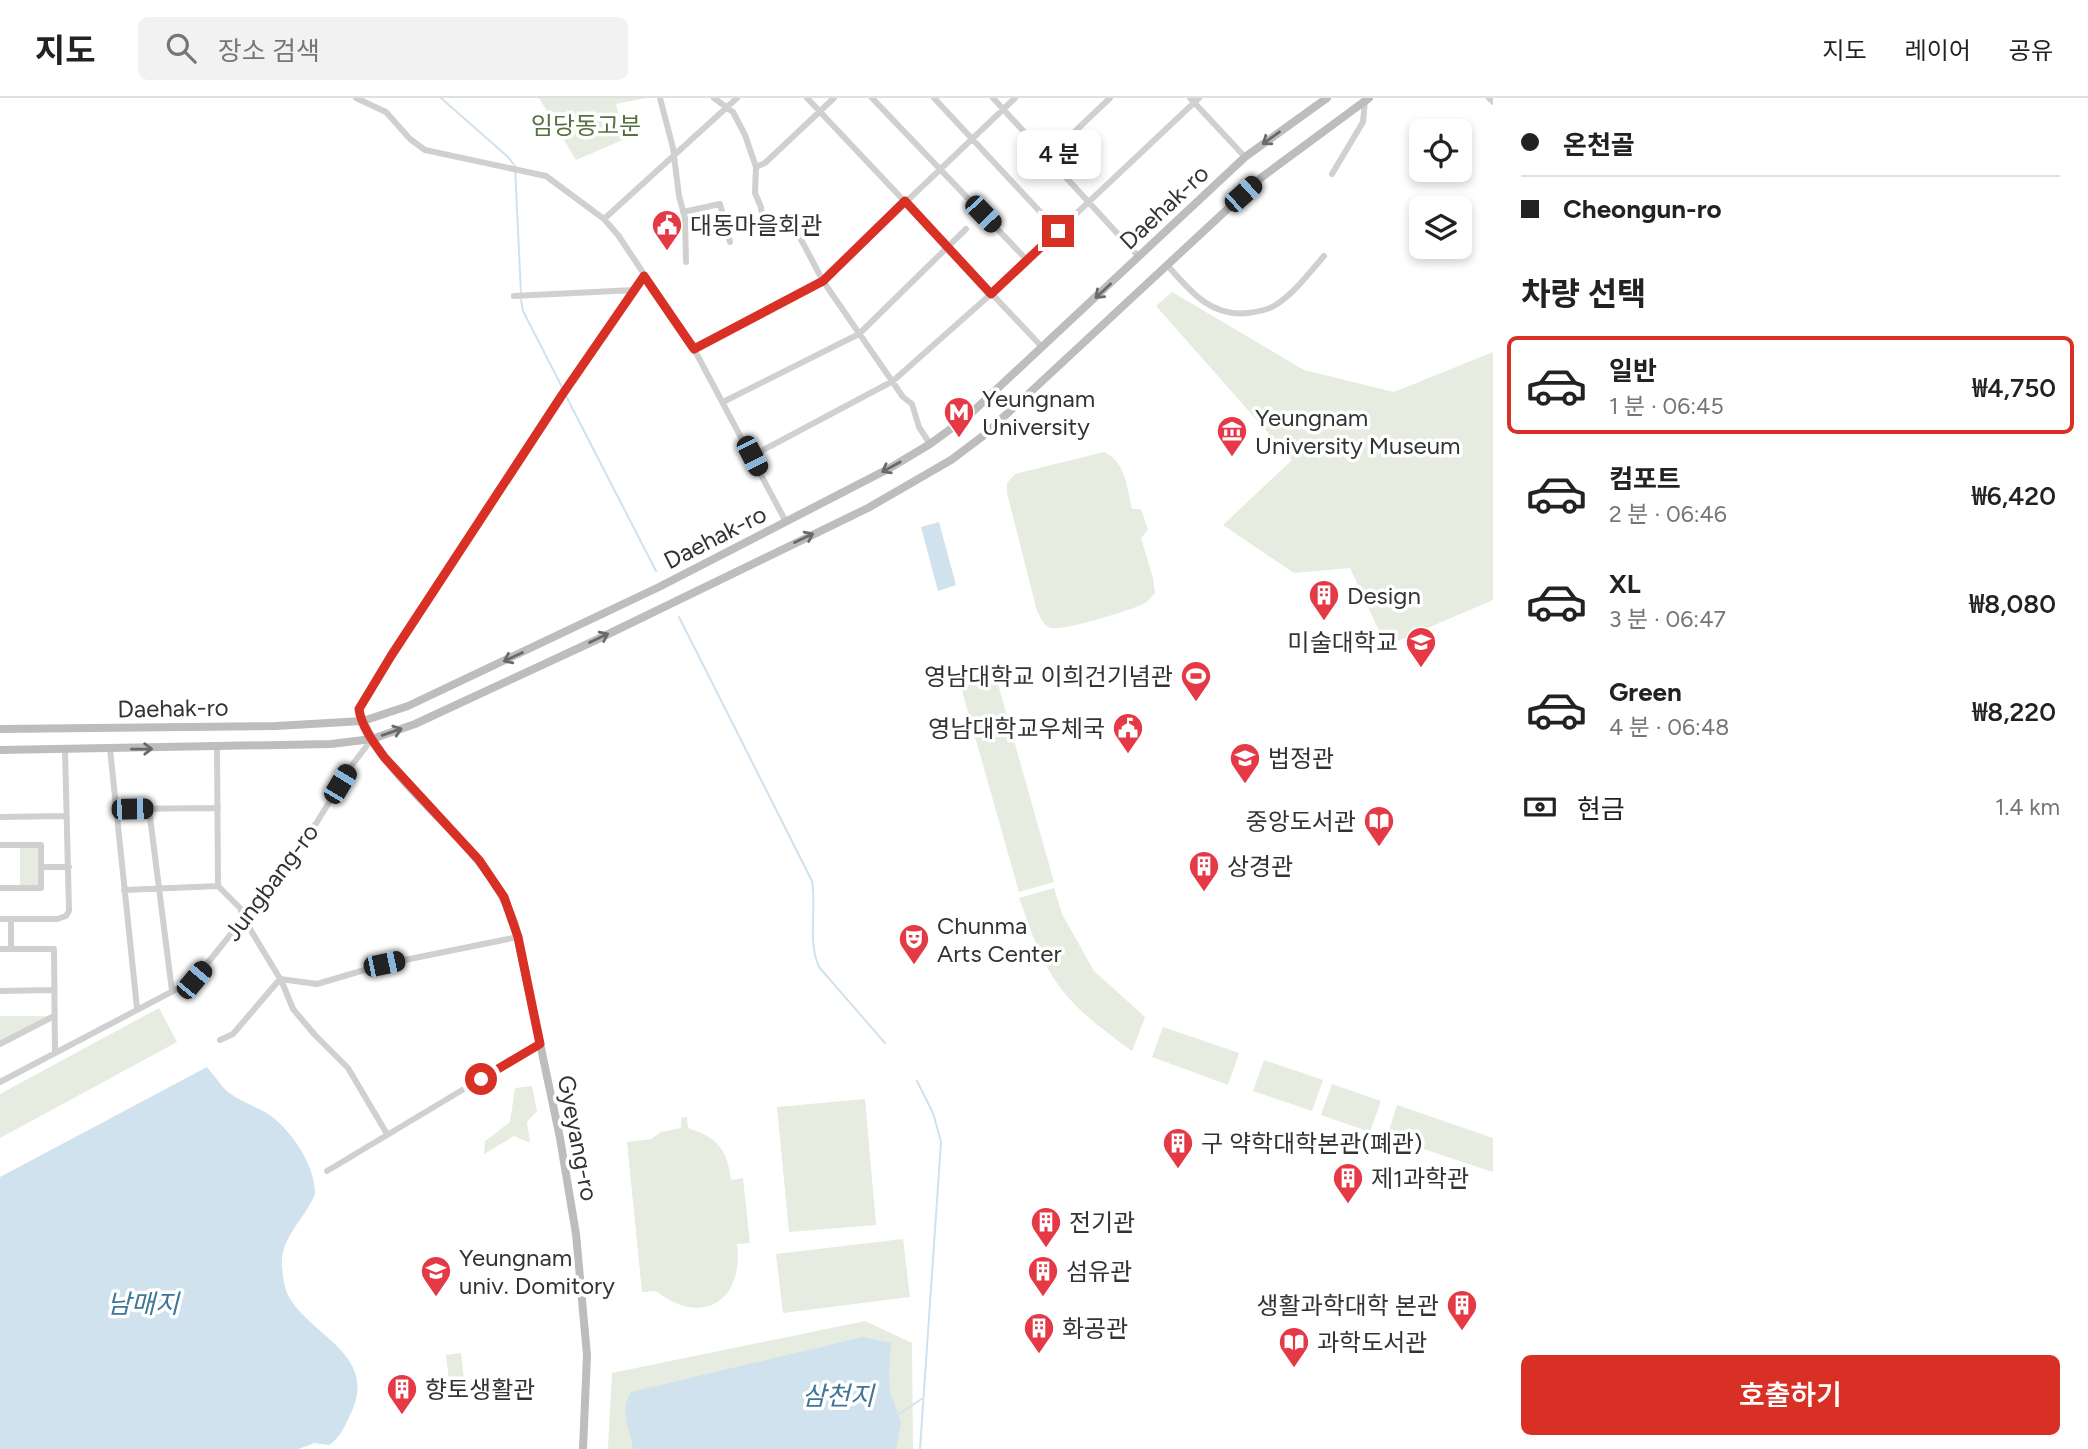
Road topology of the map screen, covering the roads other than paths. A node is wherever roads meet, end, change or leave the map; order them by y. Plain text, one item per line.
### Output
1 (356, 98) edge
2 (660, 98) edge
3 (714, 98) edge
4 (737, 98) edge
5 (807, 98) edge
6 (834, 98) edge
7 (872, 98) edge
8 (934, 98) edge
9 (993, 98) edge
10 (1015, 98) edge
11 (1110, 98) edge
12 (1326, 98) edge
13 (1194, 99) edge
14 (1367, 99) edge
15 (728, 107) junction
16 (1002, 109) junction
17 (820, 111) junction
18 (971, 138) junction
19 (675, 156) junction
20 (1245, 157) junction
21 (1047, 158) junction
22 (755, 167) junction
23 (939, 169) junction
24 (1332, 174) dead end
25 (905, 201) junction
26 (1088, 202) junction
27 (683, 212) junction
28 (604, 219) junction
29 (966, 229) dead end
30 (796, 230) dead end
31 (1058, 231) junction
32 (764, 232) dead end
33 (730, 242) dead end
34 (948, 248) junction
35 (1324, 256) dead end
36 (1139, 257) junction
37 (1027, 260) junction
38 (686, 262) dead end
39 (1168, 266) junction
40 (644, 276) junction
41 (823, 281) junction
42 (634, 290) junction
43 (991, 294) junction
44 (514, 296) dead end
45 (859, 334) junction
46 (1042, 347) junction
47 (694, 349) junction
48 (893, 381) junction
49 (723, 402) junction
50 (930, 444) junction
51 (752, 456) junction
52 (786, 522) junction
53 (363, 721) junction
54 (0, 729) edge
55 (372, 739) junction
56 (217, 747) junction
57 (110, 749) junction
58 (0, 750) edge
59 (22, 750) junction
60 (65, 750) junction
61 (0, 757) edge
62 (218, 808) junction
63 (149, 809) junction
64 (115, 810) junction
65 (0, 817) edge
66 (66, 817) junction
67 (0, 845) edge
68 (41, 867) junction
69 (69, 867) junction
70 (218, 886) junction
71 (0, 888) edge
72 (159, 888) junction
73 (124, 890) junction
74 (0, 919) edge
75 (10, 919) junction
76 (244, 919) junction
77 (518, 937) junction
78 (0, 949) edge
79 (11, 949) junction
80 (280, 979) junction
81 (54, 990) junction
82 (172, 990) junction
83 (0, 991) edge
84 (137, 1009) junction
85 (54, 1016) junction
86 (220, 1040) dead end
87 (0, 1044) edge
88 (540, 1044) junction
89 (55, 1052) junction
90 (0, 1082) edge
91 (387, 1134) junction
92 (327, 1171) dead end
93 (583, 1449) edge

1 - 28 street
2 - 19 street
3 - 15 street
4 - 15 street
5 - 17 street
6 - 17 street
7 - 23 street
8 - 18 street
9 - 16 street
10 - 16 street
11 - 21 street
12 -> 20 main road, Daehak-ro
13 - 20 street
13 - 26 street
14 - 24 street
14 - 39 main road
15 - 19 street
15 - 22 street
16 - 18 street
16 - 21 street
17 - 22 street
17 - 25 street
18 - 23 street
18 - 31 street
19 - 27 street
19 - 28 street
20 - 36 main road, Daehak-ro
21 - 26 street
22 - 32 street
23 - 25 street
23 - 37 street
25 - 34 street
25 - 41 street
26 - 31 street
26 - 36 street
27 - 33 street
27 - 38 street
28 - 40 street
29 - 34 street
30 - 41 street
31 - 37 street
34 - 43 street
34 - 45 street
35 - 39 street
36 -> 46 main road, Daehak-ro
37 - 43 street
55 -> 39 main road
40 - 42 street
40 - 47 street
41 - 45 street
41 - 47 street
42 - 44 street
42 - 53 street
43 - 46 street
43 - 48 street
45 - 48 street
45 - 49 street
46 - 50 main road, Daehak-ro
47 - 49 street
48 - 50 street
48 - 51 street
49 - 51 street
50 -> 52 main road, Daehak-ro
51 - 52 street
52 -> 53 main road, Daehak-ro
53 - 54 main road, Daehak-ro
53 - 55 main road, Gyeyang-ro
55 - 56 main road
55 - 76 street, Jungbang-ro
55 - 77 main road, Gyeyang-ro
57 -> 56 main road
56 - 62 street
57 - 60 main road
57 - 64 street
58 - 59 main road
59 - 60 main road
59 - 61 main road
60 - 66 street
62 - 63 street
62 - 70 street
63 - 64 street
63 - 72 street
64 - 73 street
65 - 66 street
66 - 69 street
67 - 68 street
68 - 69 street
68 - 71 street
69 - 75 street
70 - 72 street
70 - 76 street
72 - 73 street
72 - 82 street
73 - 84 street
74 - 75 street
75 - 79 street
76 - 80 street
76 - 82 street, Jungbang-ro
77 - 80 street
77 - 88 main road, Gyeyang-ro
78 - 79 street
79 - 81 street
80 - 86 street
80 - 91 street
81 - 83 street
81 - 85 street
82 - 84 street, Jungbang-ro
84 - 89 street, Jungbang-ro
85 - 87 street
85 - 89 street
88 - 91 street
88 - 93 main road, Gyeyang-ro
89 - 90 street, Jungbang-ro
91 - 92 street

